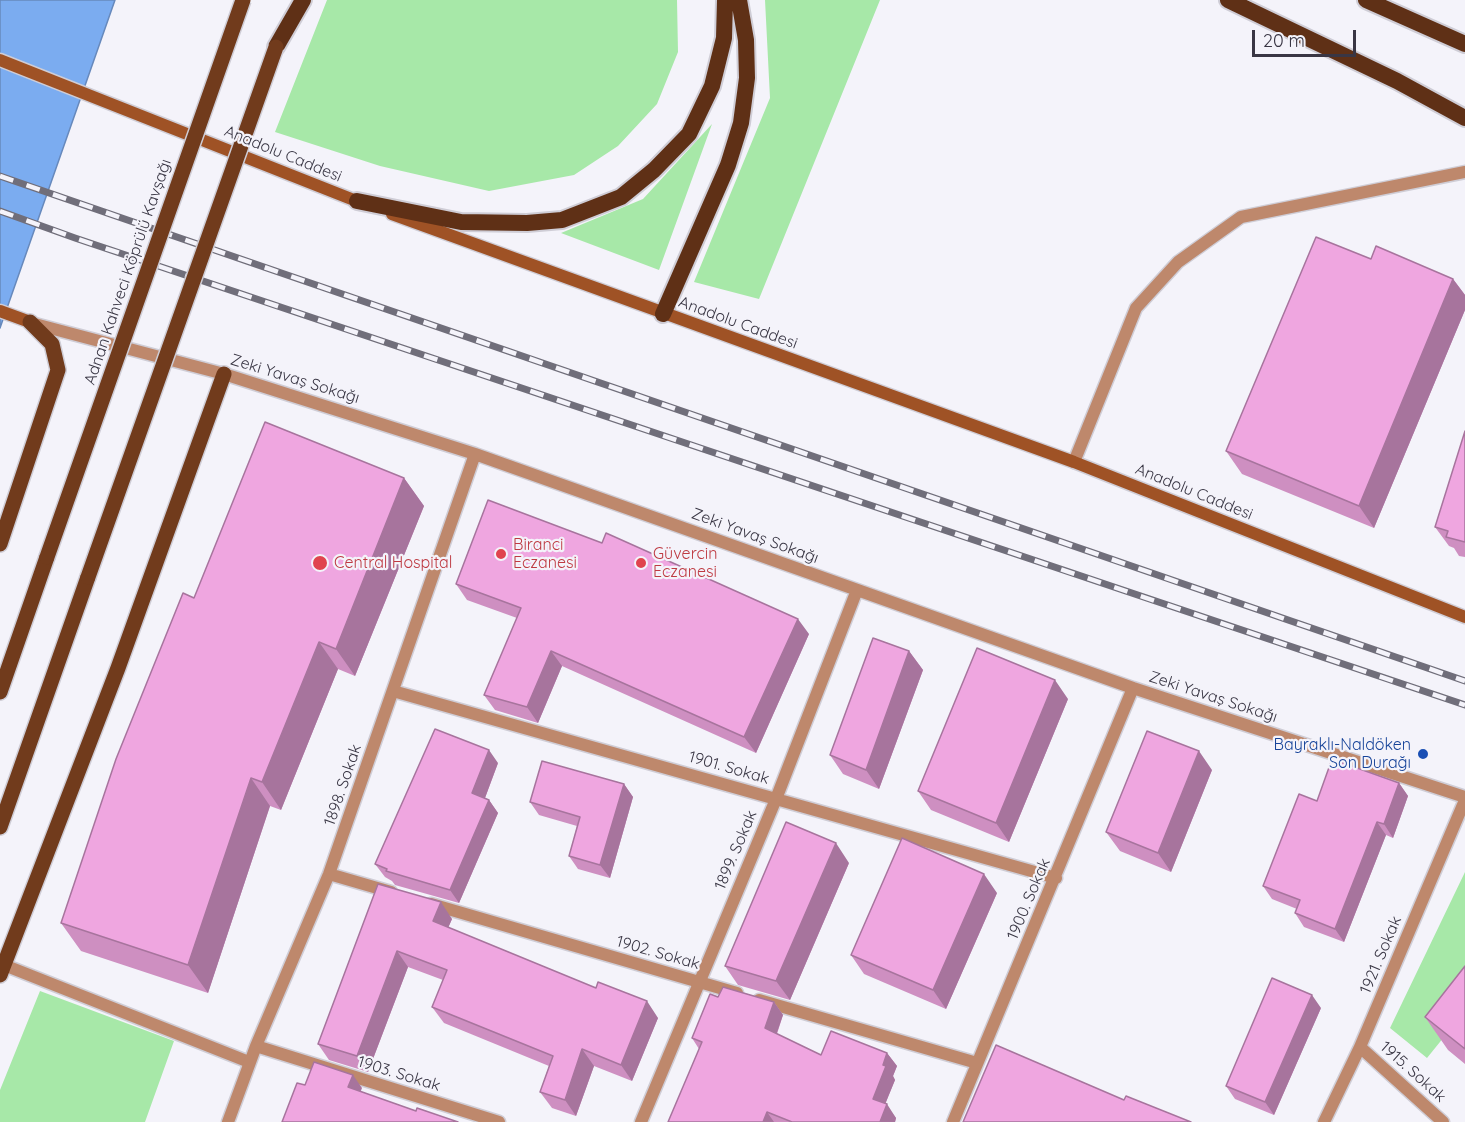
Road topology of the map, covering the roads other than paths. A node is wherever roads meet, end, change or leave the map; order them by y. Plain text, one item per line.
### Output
1 (243, 0) edge
2 (292, 0) edge
3 (303, 0) edge
4 (725, 0) edge
5 (739, 0) edge
6 (1228, 0) edge
7 (1366, 0) edge
8 (1465, 44) edge
9 (276, 47) junction
10 (0, 60) edge
11 (1465, 118) edge
12 (1465, 172) edge
13 (357, 201) junction
14 (0, 311) edge
15 (663, 314) junction
16 (30, 322) junction
17 (224, 374) junction
18 (475, 454) junction
19 (1074, 462) junction
20 (0, 544) edge
21 (857, 590) junction
22 (1465, 617) edge
23 (1132, 688) junction
24 (393, 691) junction
25 (0, 692) edge
26 (776, 799) junction
27 (1465, 799) edge
28 (0, 826) edge
29 (329, 874) junction
30 (1056, 878) junction
31 (2, 970) edge
32 (698, 982) junction
33 (256, 1046) junction
34 (1360, 1047) junction
35 (249, 1062) junction
36 (977, 1064) junction
37 (228, 1122) edge
38 (499, 1122) edge
39 (641, 1122) edge
40 (952, 1122) edge
41 (1324, 1122) edge
42 (1443, 1122) edge

1 - 25 main road, Adnan Kahveci Köprülü Kavşağı, bridge
2 - 9 highway
3 - 9 highway
4 - 13 highway
5 - 15 highway
6 - 11 highway
7 - 8 highway
9 - 28 main road, bridge
10 - 13 main road, Anadolu Caddesi
12 - 19 street
13 - 15 main road, Anadolu Caddesi
14 - 16 main road
15 - 19 main road, Anadolu Caddesi
16 - 17 street, Zeki Yavaş Sokağı
16 - 20 main road
17 - 18 street, Zeki Yavaş Sokağı
17 - 31 main road
18 - 21 street, Zeki Yavaş Sokağı
18 - 24 street, 1898. Sokak
19 - 22 main road, Anadolu Caddesi
21 - 23 street, Zeki Yavaş Sokağı
21 - 26 street, 1899. Sokak
23 - 27 street, Zeki Yavaş Sokağı
23 - 30 street, 1900. Sokak
24 - 26 street, 1901. Sokak
24 - 29 street, 1898. Sokak
26 - 30 street, 1901. Sokak
26 - 32 street, 1899. Sokak
27 - 34 street, 1921. Sokak
29 - 32 street, 1902. Sokak
29 - 33 street, 1898. Sokak
30 - 36 street, 1900. Sokak
31 - 35 street
32 - 36 street, 1902. Sokak
32 - 39 street, 1899. Sokak
33 - 35 street, 1898. Sokak
33 - 38 street, 1903. Sokak
34 - 41 street, 1921. Sokak
34 - 42 street, 1915. Sokak
35 - 37 street, 1898. Sokak
36 - 40 street, 1900. Sokak

